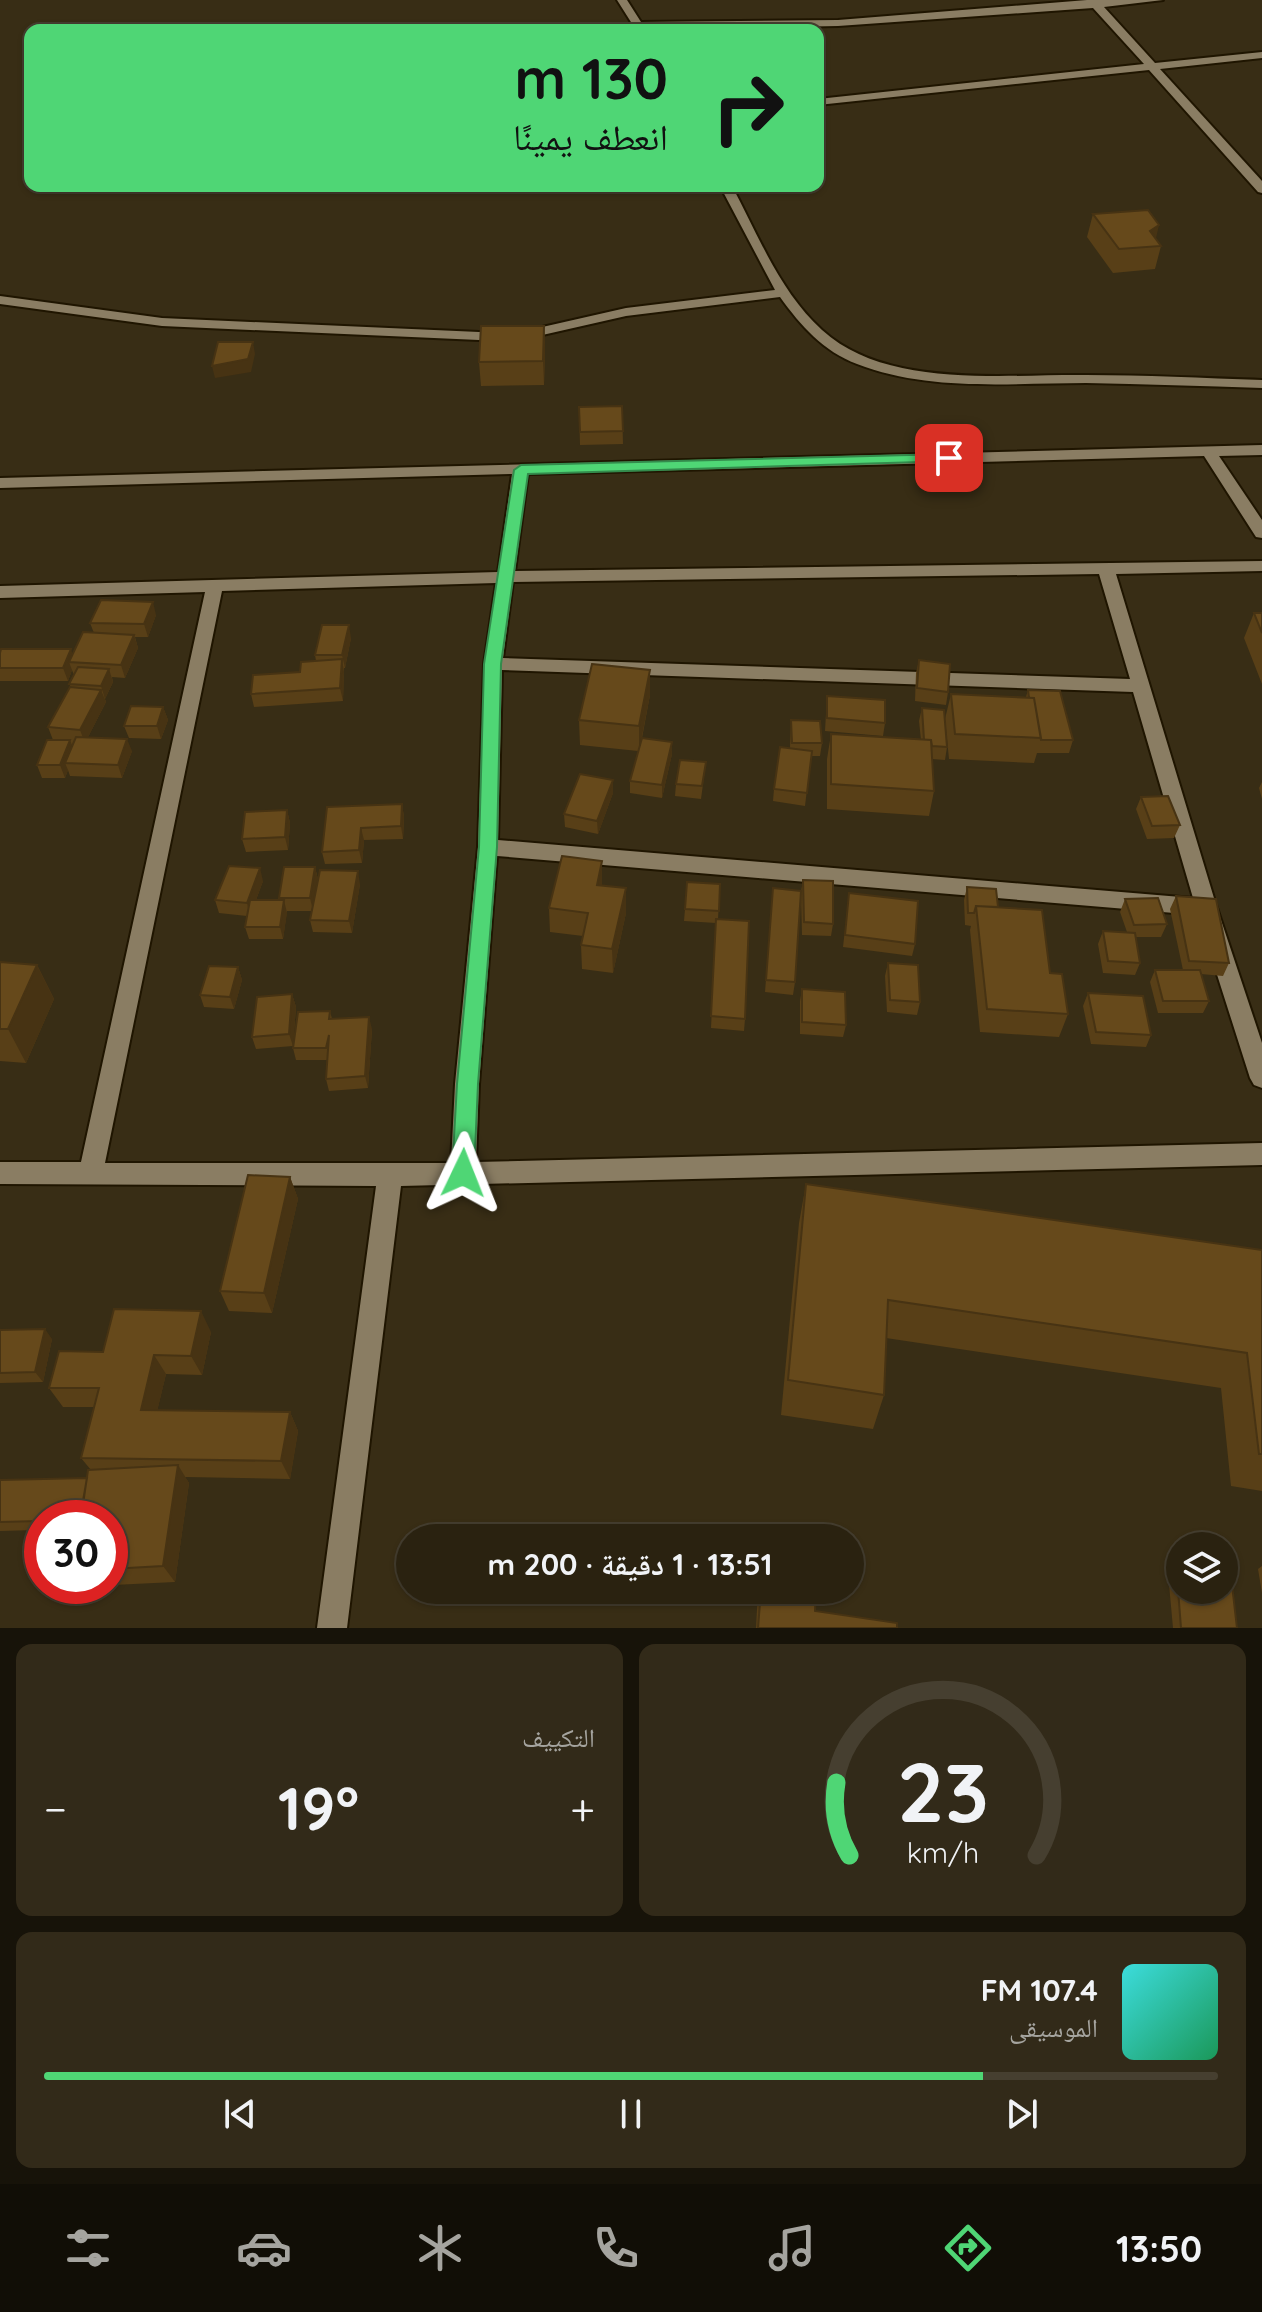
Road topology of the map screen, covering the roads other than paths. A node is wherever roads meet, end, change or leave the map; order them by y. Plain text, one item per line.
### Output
1 (622, 0) edge
2 (1158, 0) edge
3 (1093, 3) edge
4 (637, 24) edge
5 (798, 24) edge
6 (1262, 55) edge
7 (1150, 66) junction
8 (824, 101) edge
9 (1262, 189) edge
10 (729, 192) edge
11 (782, 293) junction
12 (0, 300) edge
13 (1262, 384) edge
14 (1262, 450) edge
15 (1209, 452) junction
16 (521, 470) junction
17 (0, 483) edge
18 (1262, 533) edge
19 (1262, 566) edge
20 (1107, 571) junction
21 (508, 577) junction
22 (215, 584) junction
23 (0, 592) edge
24 (493, 664) junction
25 (1142, 686) junction
26 (488, 847) junction
27 (1206, 908) junction
28 (1262, 1078) edge
29 (1262, 1154) edge
30 (91, 1172) junction
31 (0, 1173) edge
32 (463, 1173) junction
33 (390, 1175) junction
34 (332, 1628) edge

1 - 4 street
2 - 3 street
3 - 5 street
3 - 7 street
6 - 7 street
7 - 8 street
7 - 9 street
10 - 11 street
11 - 12 street
11 - 13 street
14 - 15 street
15 - 16 street
15 - 18 street
16 - 17 street
16 - 21 street
19 - 20 street
20 - 21 street
20 - 25 street
21 - 22 street
21 - 24 street
22 - 23 street
22 - 30 street
24 - 25 street
24 - 26 street
25 - 27 street
26 - 27 street
26 - 32 street
27 - 28 street
29 - 32 street
30 - 31 street
30 - 33 street
32 - 33 street
33 - 34 street

